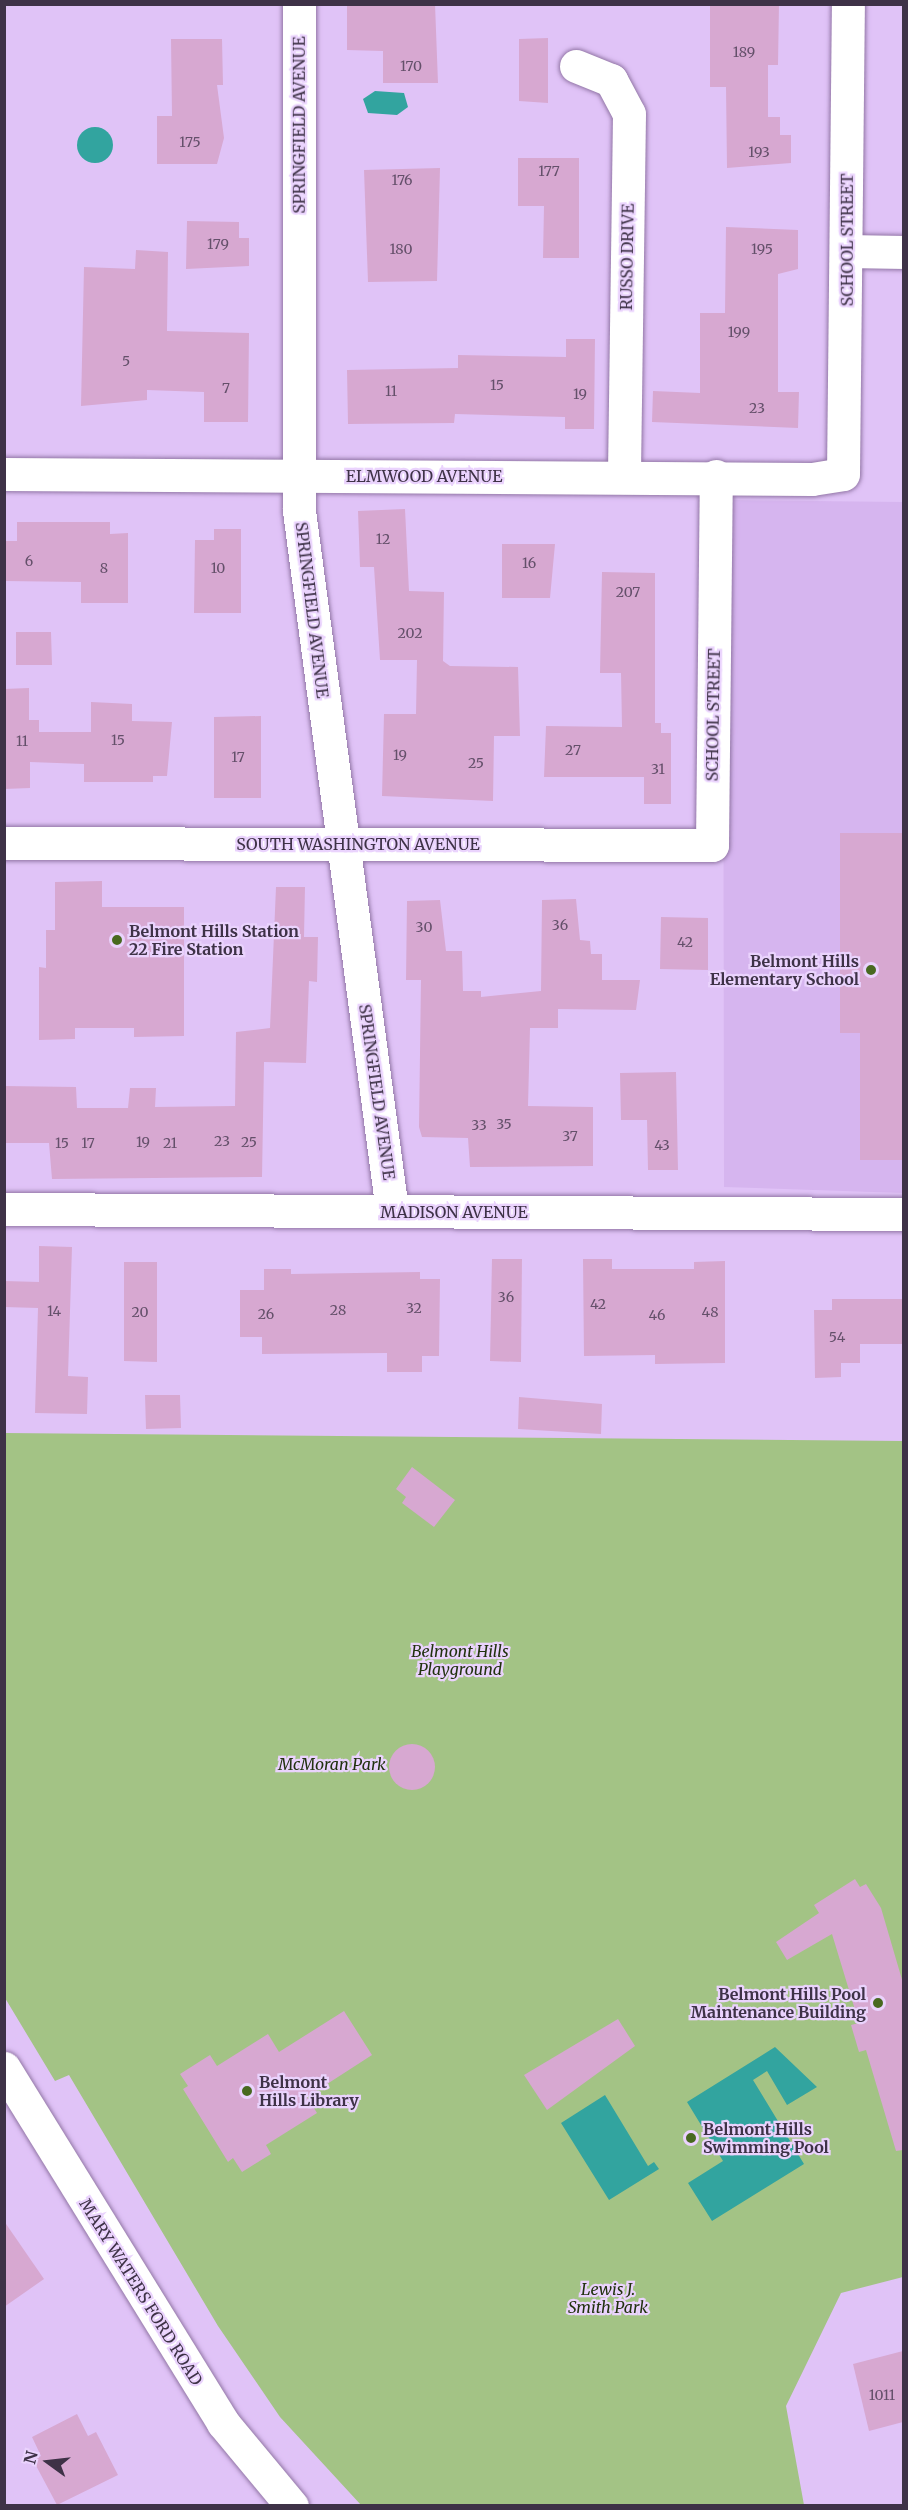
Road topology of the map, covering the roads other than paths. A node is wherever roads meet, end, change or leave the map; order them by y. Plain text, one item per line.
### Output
1 (299, 4) edge
2 (848, 4) edge
3 (576, 66) dead end
4 (847, 251) junction
5 (903, 252) edge
6 (4, 474) edge
7 (843, 474) joint
8 (298, 475) junction
9 (624, 476) junction
10 (716, 476) junction
11 (4, 843) edge
12 (342, 844) junction
13 (712, 845) joint
14 (4, 1209) edge
15 (392, 1211) junction
16 (903, 1214) edge
17 (4, 2068) edge
18 (292, 2505) edge

1 - 8 street, SPRINGFIELD AVENUE
2 - 4 street, SCHOOL STREET
3 - 9 street, RUSSO DRIVE
4 - 5 street
4 - 7 street, SCHOOL STREET
6 - 8 street, ELMWOOD AVENUE
7 - 10 street, ELMWOOD AVENUE
8 - 9 street, ELMWOOD AVENUE
8 - 12 street, SPRINGFIELD AVENUE
9 - 10 street, ELMWOOD AVENUE
10 - 13 street, SCHOOL STREET
11 - 12 street, SOUTH WASHINGTON AVENUE
12 - 13 street, SOUTH WASHINGTON AVENUE
12 - 15 street, SPRINGFIELD AVENUE
14 - 15 street, MADISON AVENUE
15 - 16 street, MADISON AVENUE
17 - 18 street, MARY WATERS FORD ROAD

